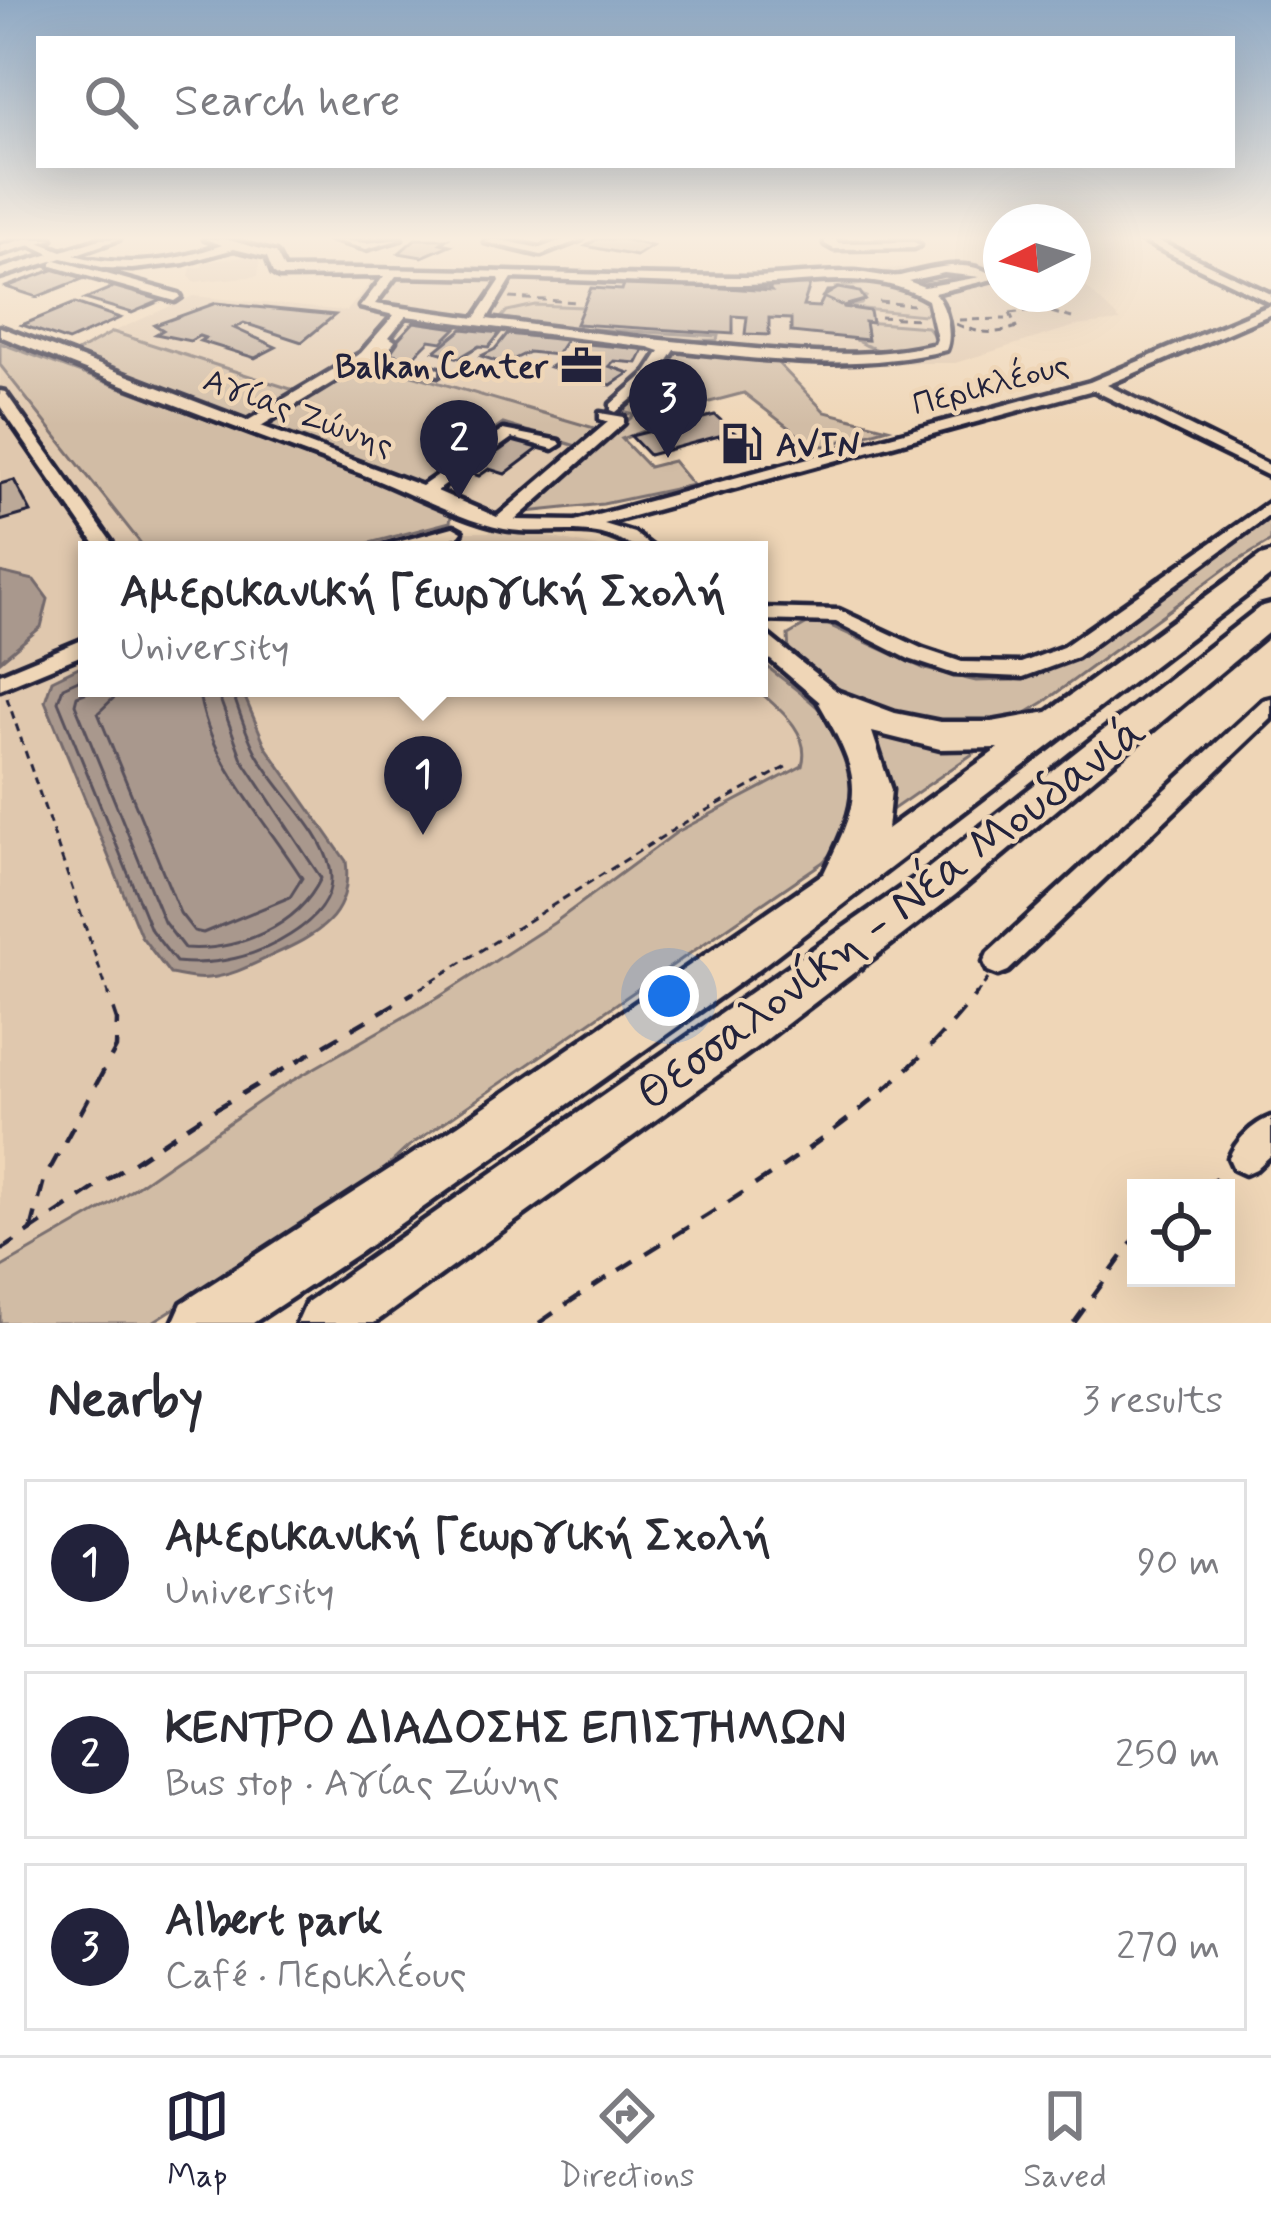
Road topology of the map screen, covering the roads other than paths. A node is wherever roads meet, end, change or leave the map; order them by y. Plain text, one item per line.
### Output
1 (371, 301) edge
2 (495, 301) edge
3 (933, 301) edge
4 (1271, 309) edge
5 (404, 312) junction
6 (481, 318) junction
7 (0, 331) edge
8 (434, 372) dead end
9 (1095, 386) junction
10 (0, 395) edge
11 (246, 429) junction
12 (553, 444) dead end
13 (1271, 472) edge
14 (424, 492) junction
15 (1271, 506) edge
16 (641, 510) junction
17 (502, 522) junction
18 (580, 525) junction
19 (453, 532) dead end
20 (102, 541) edge
21 (422, 541) edge
22 (623, 541) edge
23 (628, 541) edge
24 (1271, 562) edge
25 (768, 614) edge
26 (802, 614) junction
27 (1271, 614) edge
28 (768, 631) edge
29 (768, 635) edge
30 (78, 649) edge
31 (1, 682) edge
32 (836, 703) junction
33 (1271, 706) edge
34 (1062, 721) junction
35 (836, 886) junction
36 (998, 962) road end
37 (1271, 1133) edge
38 (1244, 1158) road end
39 (202, 1323) edge
40 (326, 1323) edge

1 - 5 street
2 - 6 street
3 - 6 street
4 - 9 street, Περικλέους
5 - 6 street
5 - 11 street
7 - 11 street, Αγίας Ζώνης
8 - 17 street
9 - 13 street
9 - 16 street, Περικλέους
10 - 20 street
11 - 14 street, Αγίας Ζώνης
12 - 14 street
14 - 17 street, Αγίας Ζώνης
15 - 26 street
16 - 18 street, Περικλέους
16 - 23 street
17 - 18 street, Αγίας Ζώνης
18 - 22 street
19 - 21 street
24 - 34 highway, Θεσσαλονίκη - Νέα Μουδανιά
25 - 26 street
26 - 28 street
27 - 40 highway, Θεσσαλονίκη - Νέα Μουδανιά
29 - 32 street
30 - 31 street
32 - 34 highway
32 - 35 highway
33 - 36 street
34 - 35 highway, Θεσσαλονίκη - Νέα Μουδανιά
35 - 39 highway, Θεσσαλονίκη - Νέα Μουδανιά
37 - 38 street

